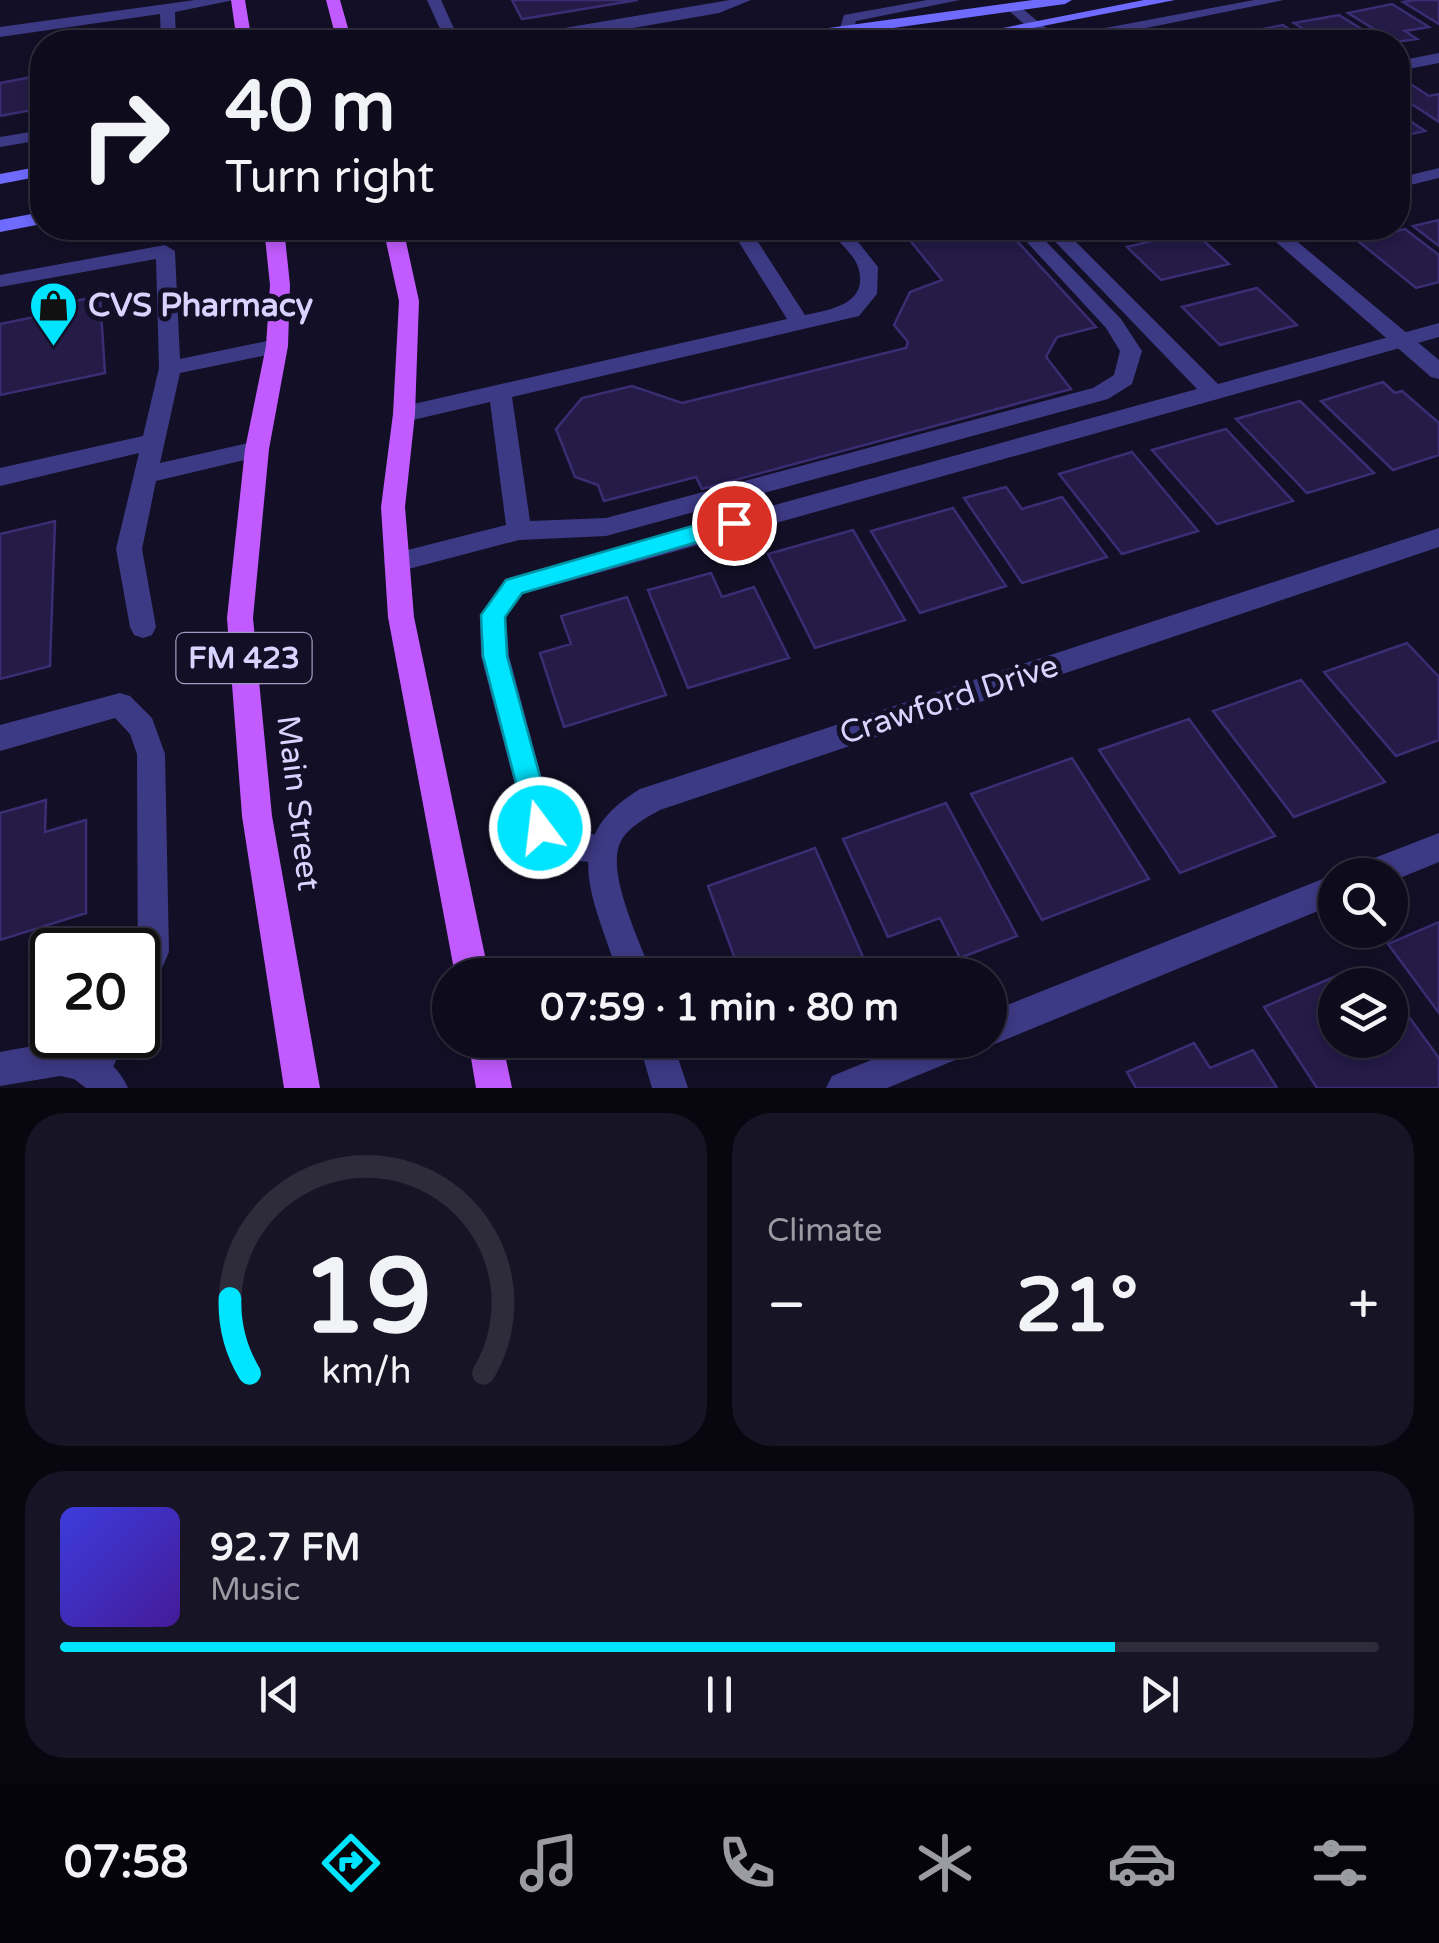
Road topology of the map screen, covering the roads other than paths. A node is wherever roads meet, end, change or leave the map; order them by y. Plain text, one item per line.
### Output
1 (227, 0) edge
2 (238, 0) edge
3 (332, 0) edge
4 (434, 0) edge
5 (744, 0) edge
6 (952, 0) edge
7 (1065, 0) edge
8 (1168, 0) edge
9 (1277, 0) edge
10 (168, 8) junction
11 (1014, 9) junction
12 (1033, 25) junction
13 (612, 26) junction
14 (169, 30) edge
15 (243, 30) edge
16 (341, 30) edge
17 (448, 30) edge
18 (587, 30) edge
19 (614, 30) edge
20 (847, 30) edge
21 (855, 30) edge
22 (1006, 30) edge
23 (1039, 30) edge
24 (1118, 30) edge
25 (0, 32) edge
26 (1439, 58) edge
27 (1410, 64) edge
28 (30, 136) edge
29 (0, 142) edge
30 (30, 173) edge
31 (1439, 173) edge
32 (0, 179) edge
33 (1410, 180) edge
34 (30, 220) edge
35 (0, 226) edge
36 (275, 240) edge
37 (396, 240) edge
38 (748, 240) edge
39 (847, 240) edge
40 (1034, 240) edge
41 (1064, 240) edge
42 (1284, 240) edge
43 (0, 281) edge
44 (800, 323) junction
45 (1439, 330) edge
46 (1402, 340) junction
47 (277, 346) junction
48 (170, 368) junction
49 (1439, 372) edge
50 (1212, 391) junction
51 (500, 392) junction
52 (404, 414) junction
53 (153, 442) junction
54 (257, 450) junction
55 (145, 476) junction
56 (0, 477) edge
57 (518, 531) junction
58 (1439, 537) edge
59 (397, 562) junction
60 (143, 628) dead end
61 (0, 738) edge
62 (603, 847) junction
63 (1439, 847) edge
64 (1408, 860) edge
65 (1318, 896) edge
66 (153, 928) edge
67 (469, 958) edge
68 (630, 958) edge
69 (1007, 1022) edge
70 (488, 1058) edge
71 (661, 1058) edge
72 (918, 1058) edge
73 (0, 1069) edge
74 (103, 1078) edge
75 (302, 1088) edge
76 (494, 1088) edge
77 (670, 1088) edge
78 (844, 1088) edge

1 - 10 street
2 - 15 main road
3 - 16 main road
4 - 17 street
5 - 13 street
6 - 20 street
7 - 11 main road
8 - 12 main road
9 - 24 street
10 - 14 street
10 - 25 street
11 - 12 street
11 - 21 main road
12 - 22 main road
12 - 23 street
13 - 18 street
13 - 19 street
26 - 27 street
28 - 29 street
30 - 32 main road
31 - 33 street
34 - 35 main road
36 - 47 main road, Main Street / FM 423
37 - 52 main road
38 - 44 street
39 - 44 street
40 - 57 street
41 - 50 street
42 - 46 street
43 - 48 street
44 - 51 street
45 - 46 street
46 - 49 street
46 - 50 street
47 - 48 street
47 - 54 main road, Main Street / FM 423
48 - 53 street
50 - 62 street
51 - 52 street
51 - 57 street
52 - 59 main road
53 - 55 street
53 - 56 street
54 - 55 street
54 - 75 main road, Main Street / FM 423
55 - 60 street
57 - 59 street
58 - 62 street, Crawford Drive
59 - 67 main road
61 - 66 street
62 - 68 street
63 - 64 street
65 - 69 street
70 - 76 main road
71 - 77 street
72 - 78 street
73 - 74 street

